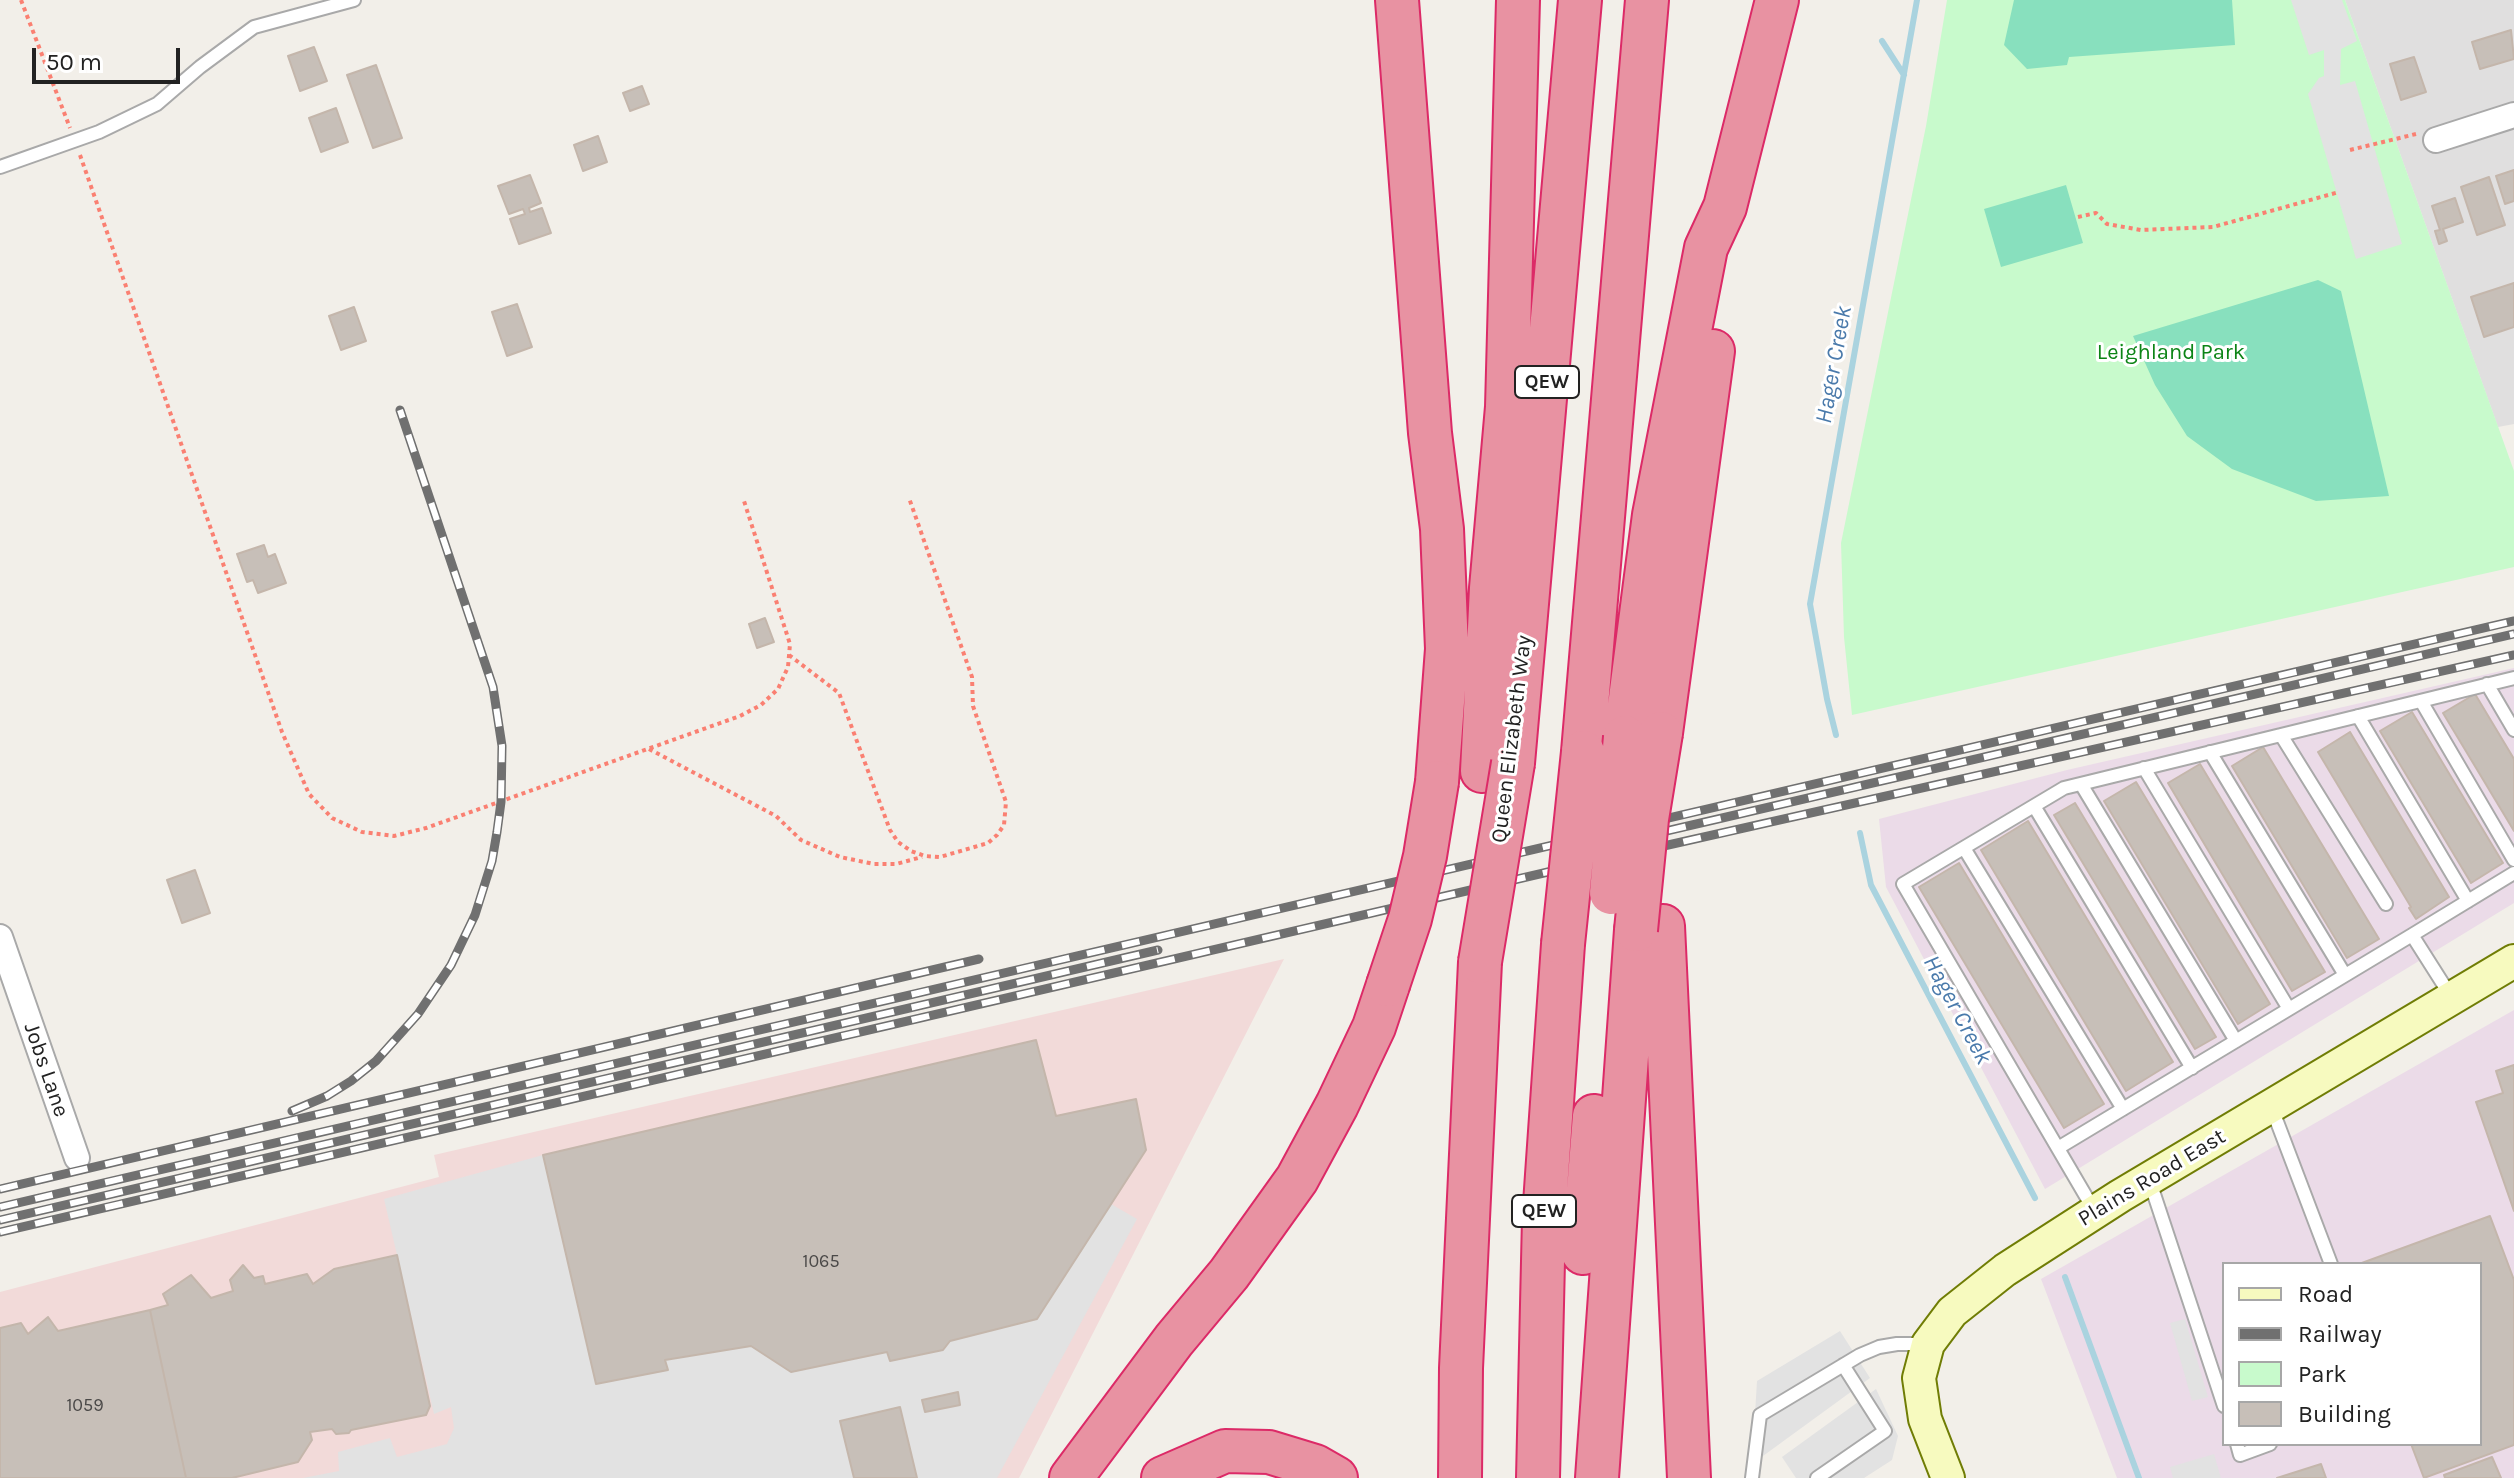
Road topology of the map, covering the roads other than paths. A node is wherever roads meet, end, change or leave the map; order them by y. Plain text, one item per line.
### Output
1 (354, 0) edge
2 (1397, 0) edge
3 (1518, 0) edge
4 (1580, 0) edge
5 (1647, 0) edge
6 (1777, 0) edge
7 (2514, 115) edge
8 (2436, 140) road end
9 (0, 167) edge
10 (2514, 678) edge
11 (2487, 684) junction
12 (2421, 701) junction
13 (2358, 716) junction
14 (2514, 730) edge
15 (1643, 735) junction
16 (2281, 735) junction
17 (2210, 752) junction
18 (1497, 767) junction
19 (2144, 768) junction
20 (2081, 784) junction
21 (2034, 806) junction
22 (1964, 848) junction
23 (2514, 860) edge
24 (2514, 873) edge
25 (2468, 901) junction
26 (2386, 904) dead end
27 (1636, 930) junction
28 (2412, 935) junction
29 (0, 937) edge
30 (2514, 961) edge
31 (2345, 975) junction
32 (2452, 998) junction
33 (2289, 1009) junction
34 (2236, 1041) junction
35 (2192, 1068) junction
36 (2271, 1106) junction
37 (2123, 1109) junction
38 (2058, 1148) junction
39 (77, 1158) dead end
40 (2149, 1179) junction
41 (2095, 1212) junction
42 (2330, 1262) edge
43 (1928, 1344) junction
44 (1843, 1365) junction
45 (2222, 1400) edge
46 (2238, 1446) edge
47 (2265, 1446) edge
48 (1071, 1478) edge
49 (1163, 1478) edge
50 (1336, 1478) edge
51 (1460, 1478) edge
52 (1538, 1478) edge
53 (1568, 1478) edge
54 (1597, 1478) edge
55 (1689, 1478) edge
56 (1752, 1478) edge
57 (1817, 1478) edge
58 (1948, 1478) edge

1 - 9 lane
2 - 48 highway, bridge
3 - 18 highway
4 - 18 highway, Queen Elizabeth Way / QEW
5 - 52 highway, QEW, bridge
6 - 15 highway
7 - 8 street
10 - 11 lane
11 - 12 lane
11 - 14 lane
12 - 13 lane
12 - 23 lane
13 - 16 lane
13 - 25 lane
15 - 27 highway, bridge
15 - 27 highway, bridge
16 - 17 lane
16 - 26 lane
17 - 19 lane
17 - 31 lane
18 - 51 highway, Queen Elizabeth Way / QEW, bridge
19 - 20 lane
19 - 33 lane
20 - 21 lane
20 - 34 lane
21 - 22 lane
21 - 35 lane
22 - 37 lane
22 - 38 lane
24 - 25 lane
25 - 28 lane
27 - 53 highway
27 - 54 highway
27 - 55 highway
28 - 31 lane
28 - 32 lane
29 - 39 street, Jobs Lane
30 - 32 main road, Plains Road East
31 - 33 lane
32 - 36 main road, Plains Road East
33 - 34 lane
34 - 35 lane
35 - 37 lane
36 - 40 main road, Plains Road East
36 - 42 lane
37 - 38 lane
38 - 41 lane
40 - 41 main road, Plains Road East
40 - 45 lane
41 - 43 main road, Plains Road East
43 - 44 lane
43 - 58 main road, Plains Road East
44 - 56 lane
44 - 57 lane
46 - 47 lane
49 - 50 highway

